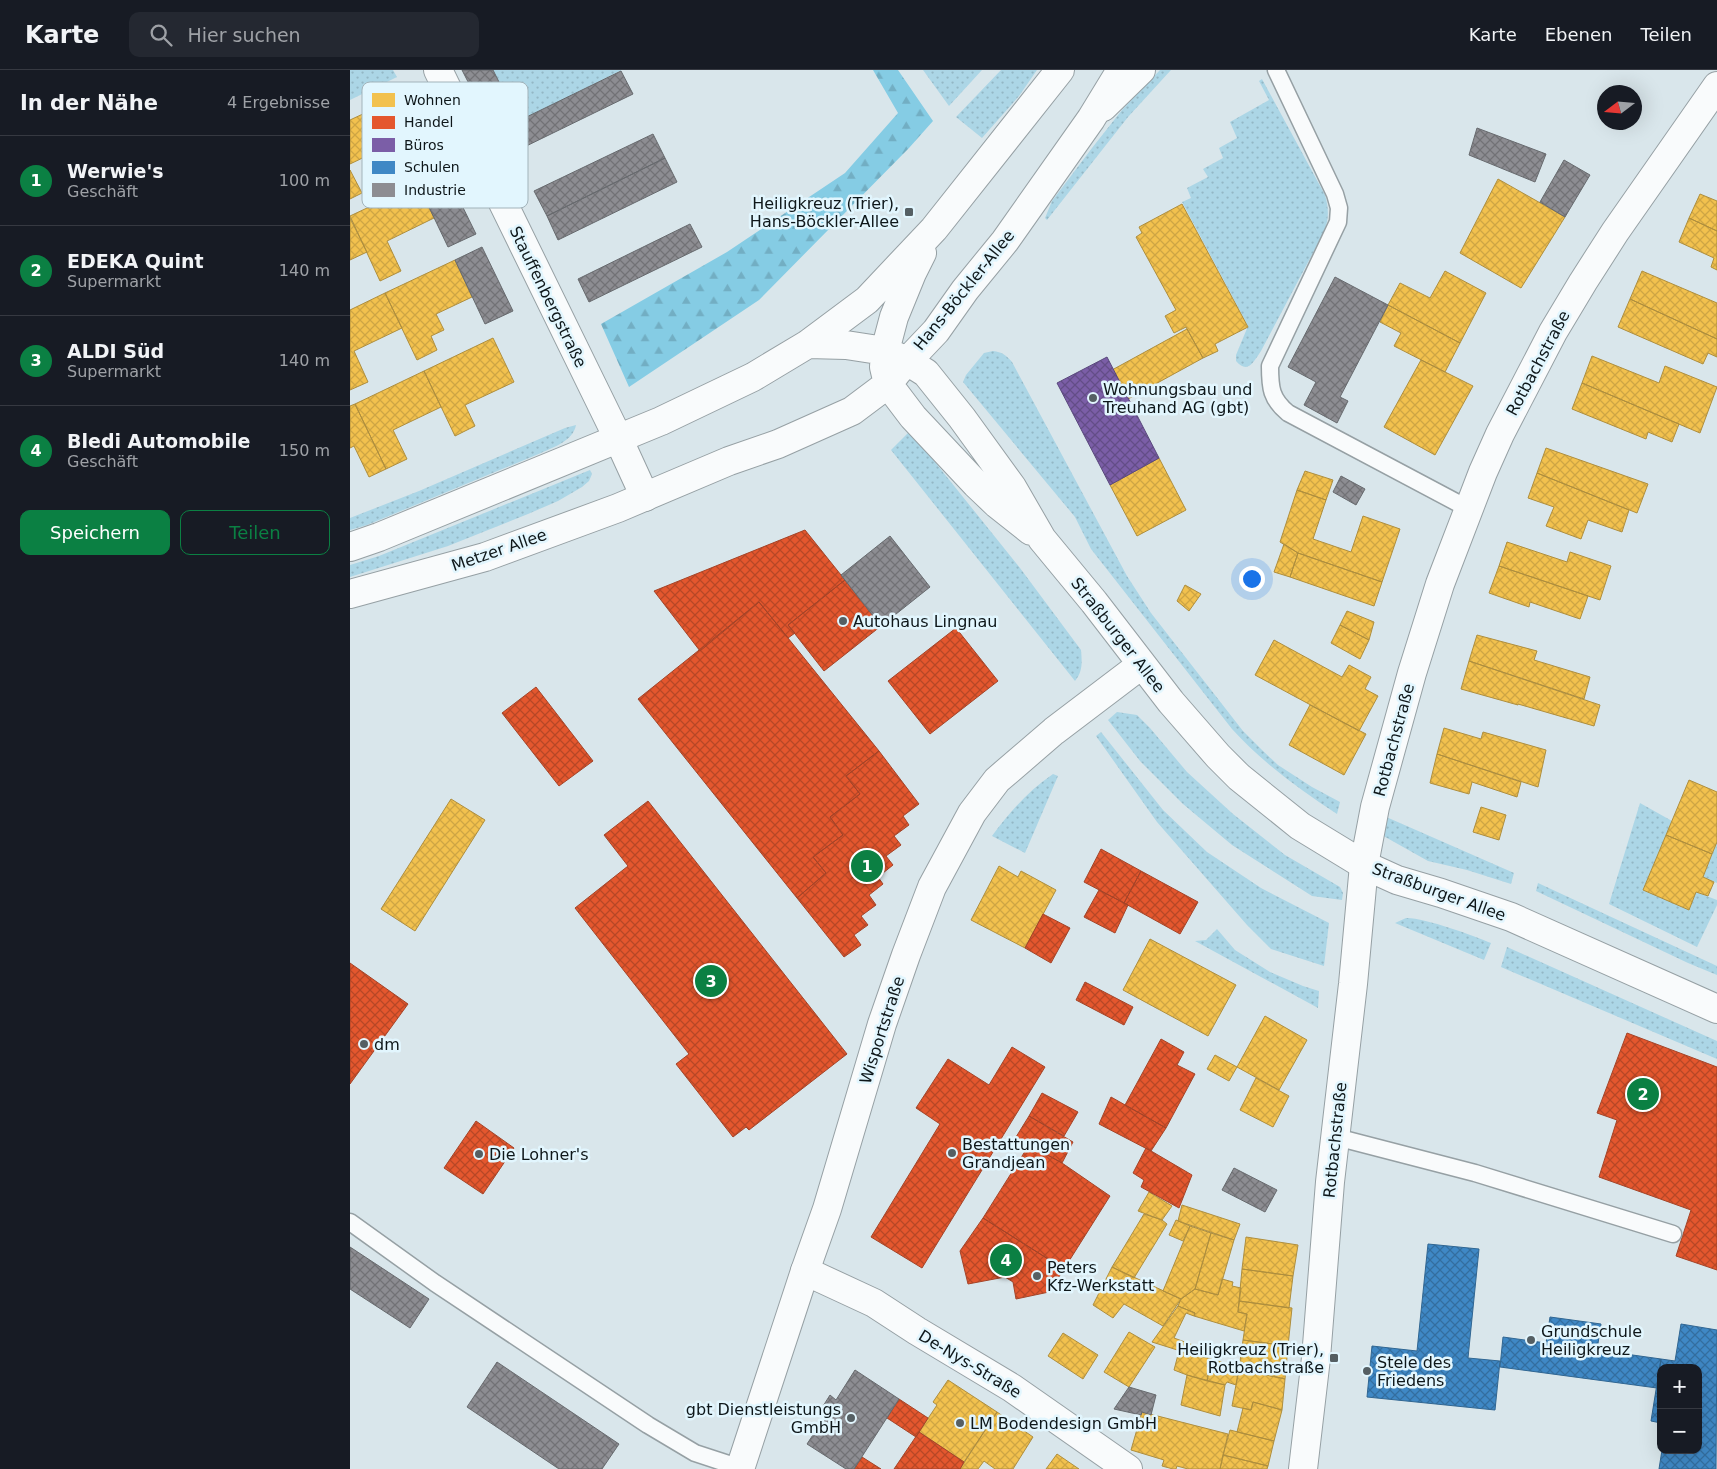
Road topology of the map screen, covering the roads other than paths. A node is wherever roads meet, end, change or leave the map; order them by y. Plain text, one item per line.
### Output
1 (438, 70) edge
2 (1060, 70) edge
3 (1121, 70) edge
4 (1141, 70) edge
5 (1276, 70) edge
6 (444, 82) edge
7 (1717, 86) edge
8 (1091, 119) junction
9 (506, 208) edge
10 (934, 229) junction
11 (808, 344) junction
12 (896, 356) junction
13 (888, 384) junction
14 (618, 438) junction
15 (644, 497) junction
16 (1469, 509) junction
17 (1042, 539) junction
18 (350, 547) edge
19 (350, 594) edge
20 (1141, 665) junction
21 (1364, 865) junction
22 (1717, 1009) edge
23 (1336, 1137) junction
24 (350, 1222) edge
25 (1673, 1234) dead end
26 (805, 1271) junction
27 (741, 1469) edge
28 (1128, 1469) edge
29 (1303, 1469) edge

1 - 6 street, Stauffenbergstraße
2 - 10 street
3 - 8 street, Hans-Böckler-Allee
4 - 8 street
5 - 16 lane
7 - 16 street, Rotbachstraße
8 - 12 street, Hans-Böckler-Allee
9 - 14 street, Stauffenbergstraße
10 - 11 street
10 - 12 street
11 - 12 street
11 - 14 street
12 - 13 street
12 - 17 street, Straßburger Allee
13 - 15 street
13 - 17 street, Straßburger Allee
14 - 15 street, Stauffenbergstraße
14 - 18 street
15 - 19 street, Metzer Allee
16 - 21 street, Rotbachstraße
17 - 20 street, Straßburger Allee
20 - 21 street, Straßburger Allee
20 - 26 street, Wisportstraße
21 - 22 street, Straßburger Allee
21 - 23 street, Rotbachstraße
23 - 25 lane
23 - 29 street, Rotbachstraße
24 - 27 lane
26 - 27 street, Wisportstraße
26 - 28 street, De-Nys-Straße

